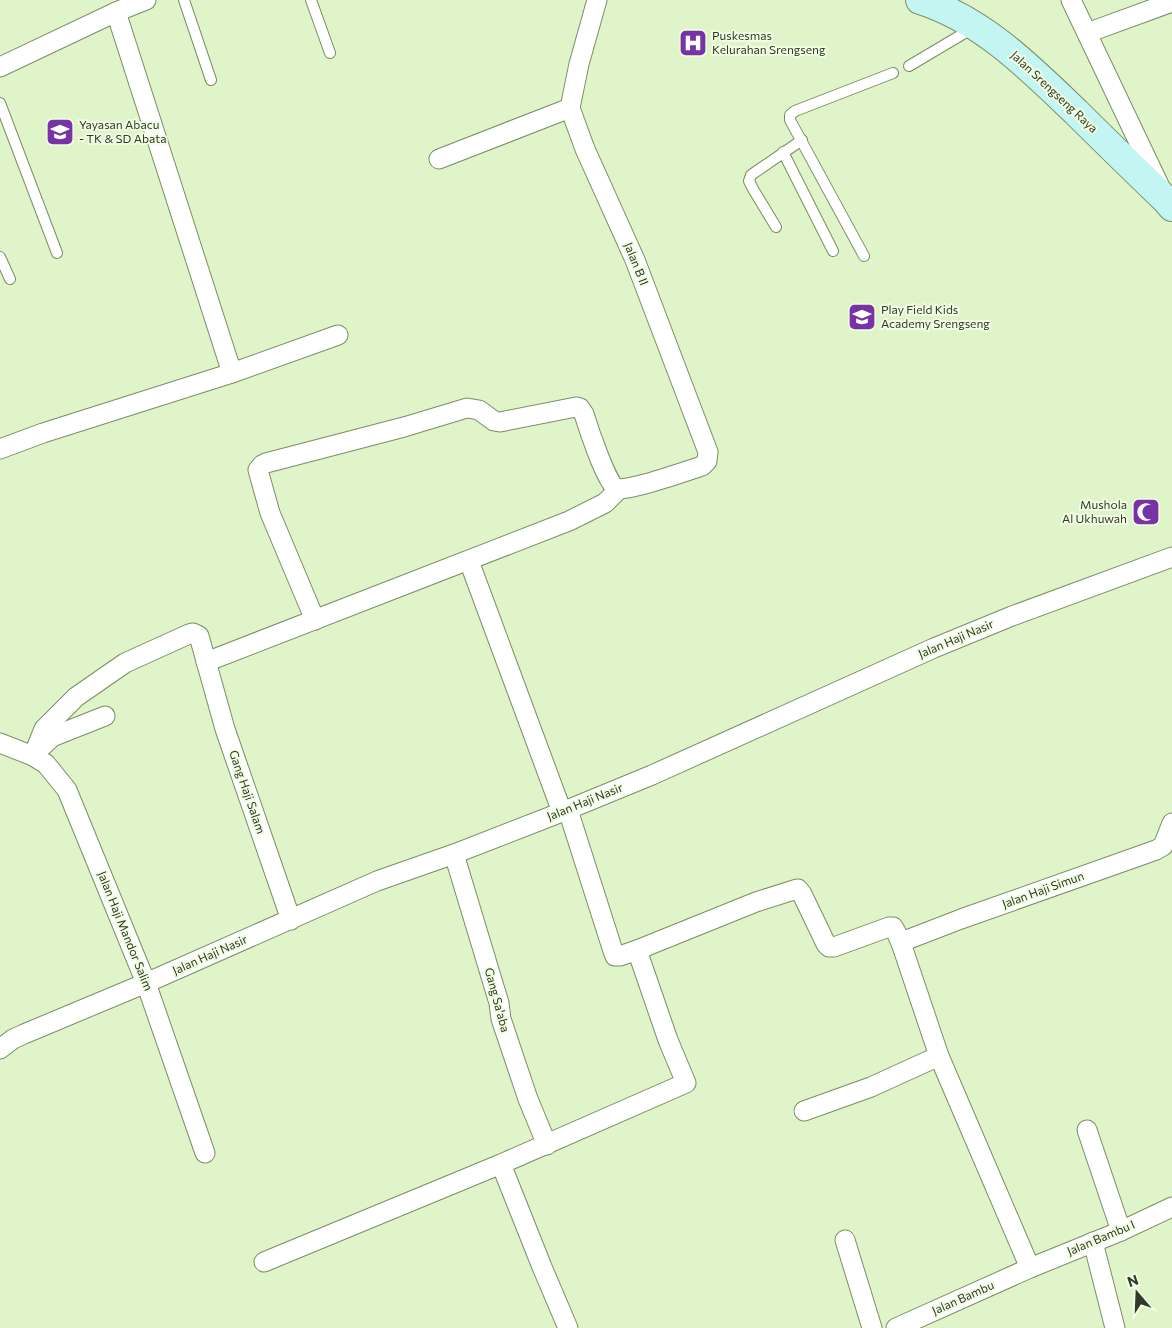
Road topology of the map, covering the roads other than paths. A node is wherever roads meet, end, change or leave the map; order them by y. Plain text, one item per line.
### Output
1 (184, 0) edge
2 (311, 0) edge
3 (597, 0) edge
4 (920, 0) edge
5 (1072, 0) edge
6 (138, 2) edge
7 (1172, 2) edge
8 (116, 12) junction
9 (976, 26) junction
10 (1087, 33) junction
11 (330, 53) dead end
12 (909, 66) dead end
13 (0, 67) edge
14 (893, 73) dead end
15 (211, 80) dead end
16 (0, 103) edge
17 (570, 108) junction
18 (802, 140) junction
19 (783, 152) junction
20 (439, 158) dead end
21 (1169, 203) edge
22 (776, 227) dead end
23 (833, 251) dead end
24 (57, 253) dead end
25 (864, 256) dead end
26 (0, 257) edge
27 (10, 279) dead end
28 (338, 335) dead end
29 (232, 373) junction
30 (0, 449) edge
31 (619, 489) junction
32 (1172, 557) edge
33 (469, 561) junction
34 (315, 620) junction
35 (206, 662) junction
36 (105, 716) dead end
37 (0, 743) edge
38 (33, 756) junction
39 (565, 811) junction
40 (1172, 823) edge
41 (454, 854) junction
42 (291, 920) junction
43 (901, 943) junction
44 (637, 950) junction
45 (146, 983) junction
46 (0, 1049) edge
47 (939, 1056) junction
48 (804, 1111) dead end
49 (1088, 1130) dead end
50 (547, 1145) junction
51 (205, 1152) dead end
52 (501, 1164) junction
53 (1172, 1207) edge
54 (1121, 1231) junction
55 (845, 1240) dead end
56 (1093, 1242) junction
57 (264, 1262) dead end
58 (1030, 1268) junction
59 (568, 1328) edge
60 (872, 1328) edge
61 (896, 1328) edge
62 (1115, 1328) edge

1 - 15 lane
2 - 11 lane
3 - 17 street
4 - 9 main road, Jalan Srengseng Raya
5 - 10 street
6 - 8 street
7 - 10 street
8 - 13 street
8 - 29 street
9 - 12 lane
9 - 21 main road, Jalan Srengseng Raya
10 - 21 street
14 - 18 lane
16 - 24 lane
17 - 20 street
17 - 31 street, Jalan B II
18 - 19 lane
18 - 25 lane
19 - 22 lane
19 - 23 lane
26 - 27 lane
28 - 29 street
29 - 30 street
31 - 33 street
31 - 34 street
32 - 39 street, Jalan Haji Nasir
33 - 34 street
33 - 39 street
34 - 35 street
35 - 38 street, Gang Haji Salam
35 - 42 street, Gang Haji Salam
36 - 38 street
37 - 38 street, Jalan Haji Mandor Salim
38 - 45 street, Jalan Haji Mandor Salim
39 - 41 street, Jalan Haji Nasir
39 - 44 street
40 - 43 street, Jalan Haji Simun
41 - 42 street, Jalan Haji Nasir
41 - 50 street, Gang Sa'aba
42 - 45 street, Jalan Haji Nasir
43 - 44 street
43 - 47 street
44 - 50 street
45 - 46 street, Jalan Haji Nasir
45 - 51 street, Jalan Haji Mandor Salim
47 - 48 street
47 - 58 street
49 - 54 street
50 - 52 street
52 - 57 street
52 - 59 street
53 - 54 street, Jalan Bambu I
54 - 56 street, Jalan Bambu I
55 - 60 street
56 - 58 street, Jalan Bambu I
56 - 62 street
58 - 61 street, Jalan Bambu

